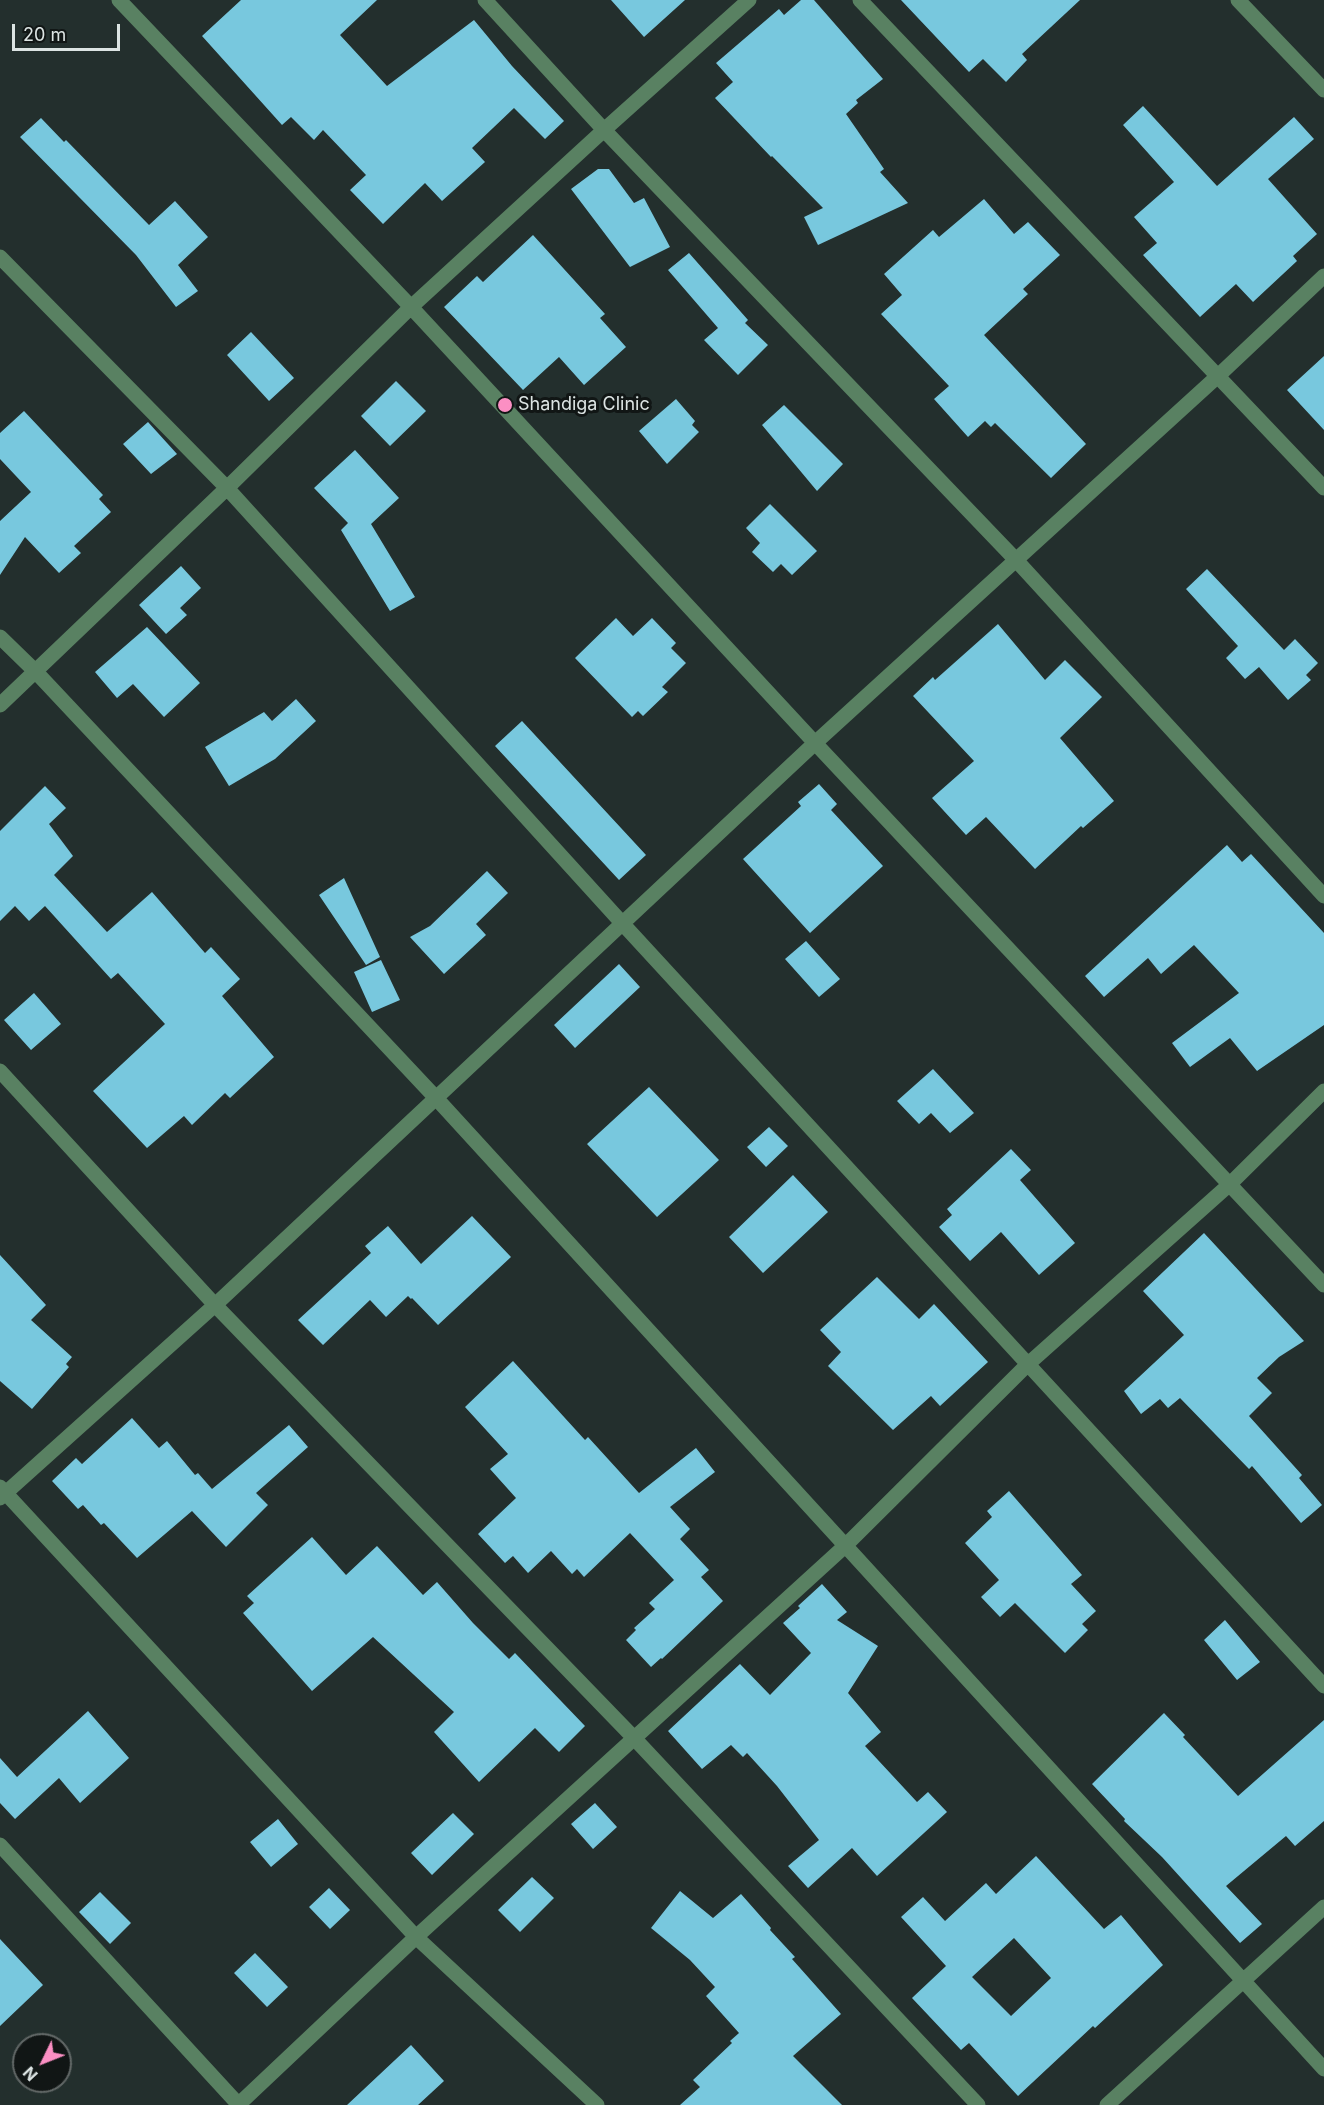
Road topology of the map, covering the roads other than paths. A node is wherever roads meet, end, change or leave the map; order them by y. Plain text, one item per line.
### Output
1 (119, 0) edge
2 (485, 0) edge
3 (749, 0) edge
4 (860, 0) edge
5 (1239, 0) edge
6 (1324, 90) edge
7 (604, 130) junction
8 (0, 257) edge
9 (1324, 276) edge
10 (411, 307) junction
11 (1219, 375) junction
12 (227, 488) junction
13 (1324, 488) edge
14 (1016, 560) junction
15 (0, 637) edge
16 (36, 672) junction
17 (0, 705) edge
18 (815, 743) junction
19 (1324, 896) edge
20 (622, 923) junction
21 (0, 1071) edge
22 (1324, 1091) edge
23 (436, 1098) junction
24 (1230, 1184) junction
25 (1324, 1285) edge
26 (214, 1305) junction
27 (1027, 1365) junction
28 (2, 1493) edge
29 (845, 1546) junction
30 (1324, 1686) edge
31 (634, 1738) junction
32 (0, 1845) edge
33 (1324, 1907) edge
34 (416, 1938) junction
35 (1244, 1980) junction
36 (1324, 2069) edge
37 (239, 2105) edge
38 (597, 2105) edge
39 (978, 2105) edge
40 (1107, 2105) edge

1 - 10 street
2 - 7 street
3 - 7 street
4 - 11 street
5 - 6 street
7 - 10 street
7 - 14 street
8 - 12 street
9 - 11 street
10 - 12 street
10 - 18 street
11 - 13 street
11 - 14 street
12 - 16 street
12 - 20 street
14 - 18 street
14 - 19 street
15 - 16 street
16 - 17 street
16 - 23 street
18 - 20 street
18 - 24 street
20 - 23 street
20 - 27 street
21 - 26 street
22 - 24 street
23 - 26 street
23 - 29 street
24 - 25 street
24 - 27 street
26 - 28 street
26 - 31 street
27 - 29 street
27 - 30 street
28 - 34 street
29 - 31 street
29 - 35 street
31 - 34 street
31 - 39 street
32 - 37 street
33 - 35 street
34 - 37 street
34 - 38 street
35 - 36 street
35 - 40 street

